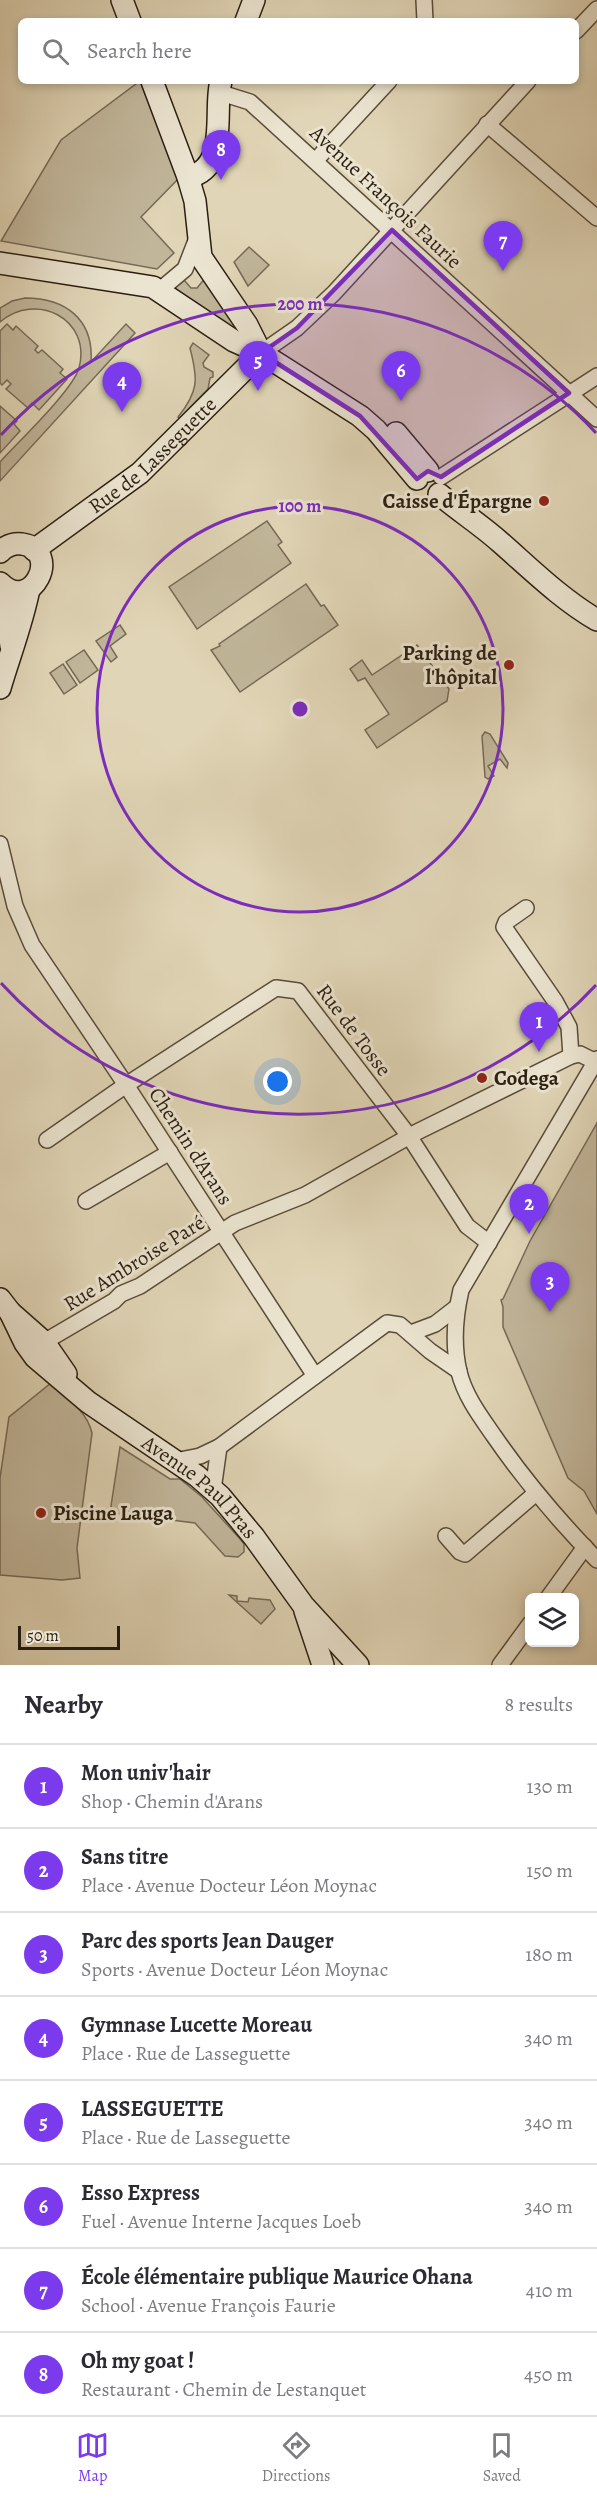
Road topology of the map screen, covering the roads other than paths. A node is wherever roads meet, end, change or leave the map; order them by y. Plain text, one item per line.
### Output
1 (122, 0) edge
2 (254, 0) edge
3 (424, 0) edge
4 (597, 9) edge
5 (129, 18) edge
6 (247, 18) edge
7 (425, 18) edge
8 (579, 28) edge
9 (153, 84) edge
10 (386, 84) edge
11 (525, 84) edge
12 (220, 86) edge
13 (487, 124) junction
14 (316, 160) junction
15 (188, 177) junction
16 (597, 218) edge
17 (392, 230) junction
18 (197, 236) junction
19 (0, 263) edge
20 (160, 291) junction
21 (261, 353) junction
22 (597, 376) edge
23 (569, 393) junction
24 (597, 419) edge
25 (431, 480) junction
26 (34, 550) junction
27 (0, 552) edge
28 (2, 585) edge
29 (29, 589) junction
30 (597, 620) edge
31 (11, 648) junction
32 (0, 688) edge
33 (0, 844) edge
34 (526, 908) dead end
35 (571, 1056) junction
36 (596, 1060) edge
37 (126, 1085) junction
38 (409, 1136) junction
39 (47, 1140) dead end
40 (170, 1152) junction
41 (86, 1201) dead end
42 (221, 1232) junction
43 (489, 1243) junction
44 (5, 1306) edge
45 (457, 1307) junction
46 (411, 1333) junction
47 (44, 1342) junction
48 (459, 1371) junction
49 (315, 1376) junction
50 (76, 1390) junction
51 (219, 1447) junction
52 (175, 1461) junction
53 (213, 1490) junction
54 (536, 1493) junction
55 (446, 1536) dead end
56 (585, 1547) junction
57 (597, 1560) edge
58 (552, 1593) edge
59 (303, 1605) junction
60 (525, 1631) edge
61 (323, 1665) edge
62 (358, 1665) edge
63 (500, 1665) edge

1 - 5 street
2 - 6 street
3 - 7 street
4 - 8 street
9 - 15 street
10 - 14 street
11 - 13 street
12 - 14 street, Avenue François Faurie
12 - 15 street
13 - 16 street
13 - 17 street
14 - 17 street, Avenue François Faurie
15 - 18 street
17 - 21 street
17 - 23 street, Avenue François Faurie
18 - 20 street
18 - 21 street
19 - 20 street
20 - 21 street
21 - 25 street
21 - 26 street, Rue de Lasseguette
22 - 23 street
23 - 24 street, Avenue François Faurie
23 - 25 street
25 - 30 street
26 - 27 street
26 - 29 street
28 - 29 street
28 - 31 street
29 - 31 street
31 - 32 street
33 - 37 street, Chemin d'Arans
34 - 35 street
35 - 36 street
35 - 38 street, Chemin d'Arans
36 - 43 street
37 - 38 street, Rue de Tosse
37 - 39 street, Rue de Tosse
37 - 40 street, Chemin d'Arans
38 - 42 street, Chemin d'Arans
38 - 43 street, Rue de Tosse
40 - 41 street
40 - 42 street, Chemin d'Arans
42 - 47 street, Rue Ambroise Paré
42 - 49 street, Rue Ambroise Paré
43 - 45 street
44 - 47 street, Avenue Paul Pras
44 - 50 street, Avenue Paul Pras
45 - 46 street
45 - 48 street
46 - 48 street
46 - 49 street
47 - 50 street, Avenue Paul Pras
48 - 54 street
49 - 51 street
50 - 52 street, Avenue Paul Pras
51 - 52 street
51 - 53 street
52 - 53 street, Avenue Paul Pras
53 - 59 street, Avenue Paul Pras
54 - 55 street
54 - 56 street
56 - 57 street
56 - 58 street
59 - 61 street, Avenue Paul Pras
59 - 62 street, Avenue Paul Pras
60 - 63 street

